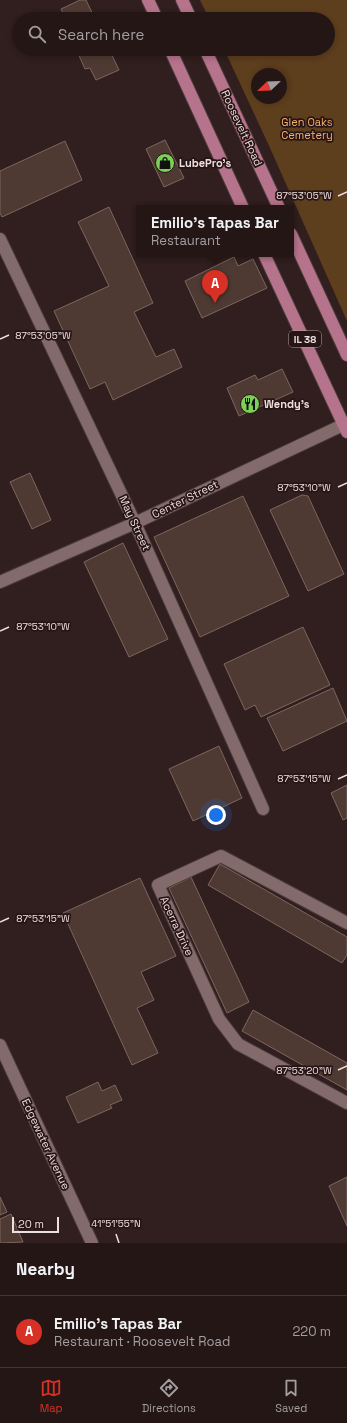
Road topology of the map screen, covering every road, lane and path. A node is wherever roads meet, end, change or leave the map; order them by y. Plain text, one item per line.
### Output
1 (148, 0) edge
2 (182, 0) edge
3 (154, 12) edge
4 (188, 12) edge
5 (173, 56) edge
6 (208, 56) edge
7 (242, 205) edge
8 (278, 205) edge
9 (0, 239) edge
10 (294, 240) edge
11 (265, 257) edge
12 (347, 355) edge
13 (346, 427) edge
14 (135, 523) junction
15 (0, 582) edge
16 (263, 809) dead end
17 (347, 923) edge
18 (0, 1045) edge
19 (347, 1103) edge
20 (92, 1243) edge

1 - 3 main road
2 - 4 main road
5 - 7 main road
6 - 8 main road, Roosevelt Road
9 - 14 street, May Street
10 - 12 main road, IL 38
11 - 13 main road, IL 38
13 - 14 street, Center Street
14 - 15 street, Center Street
14 - 16 street, May Street
17 - 19 street, Acerra Drive
18 - 20 street, Edgewater Avenue

